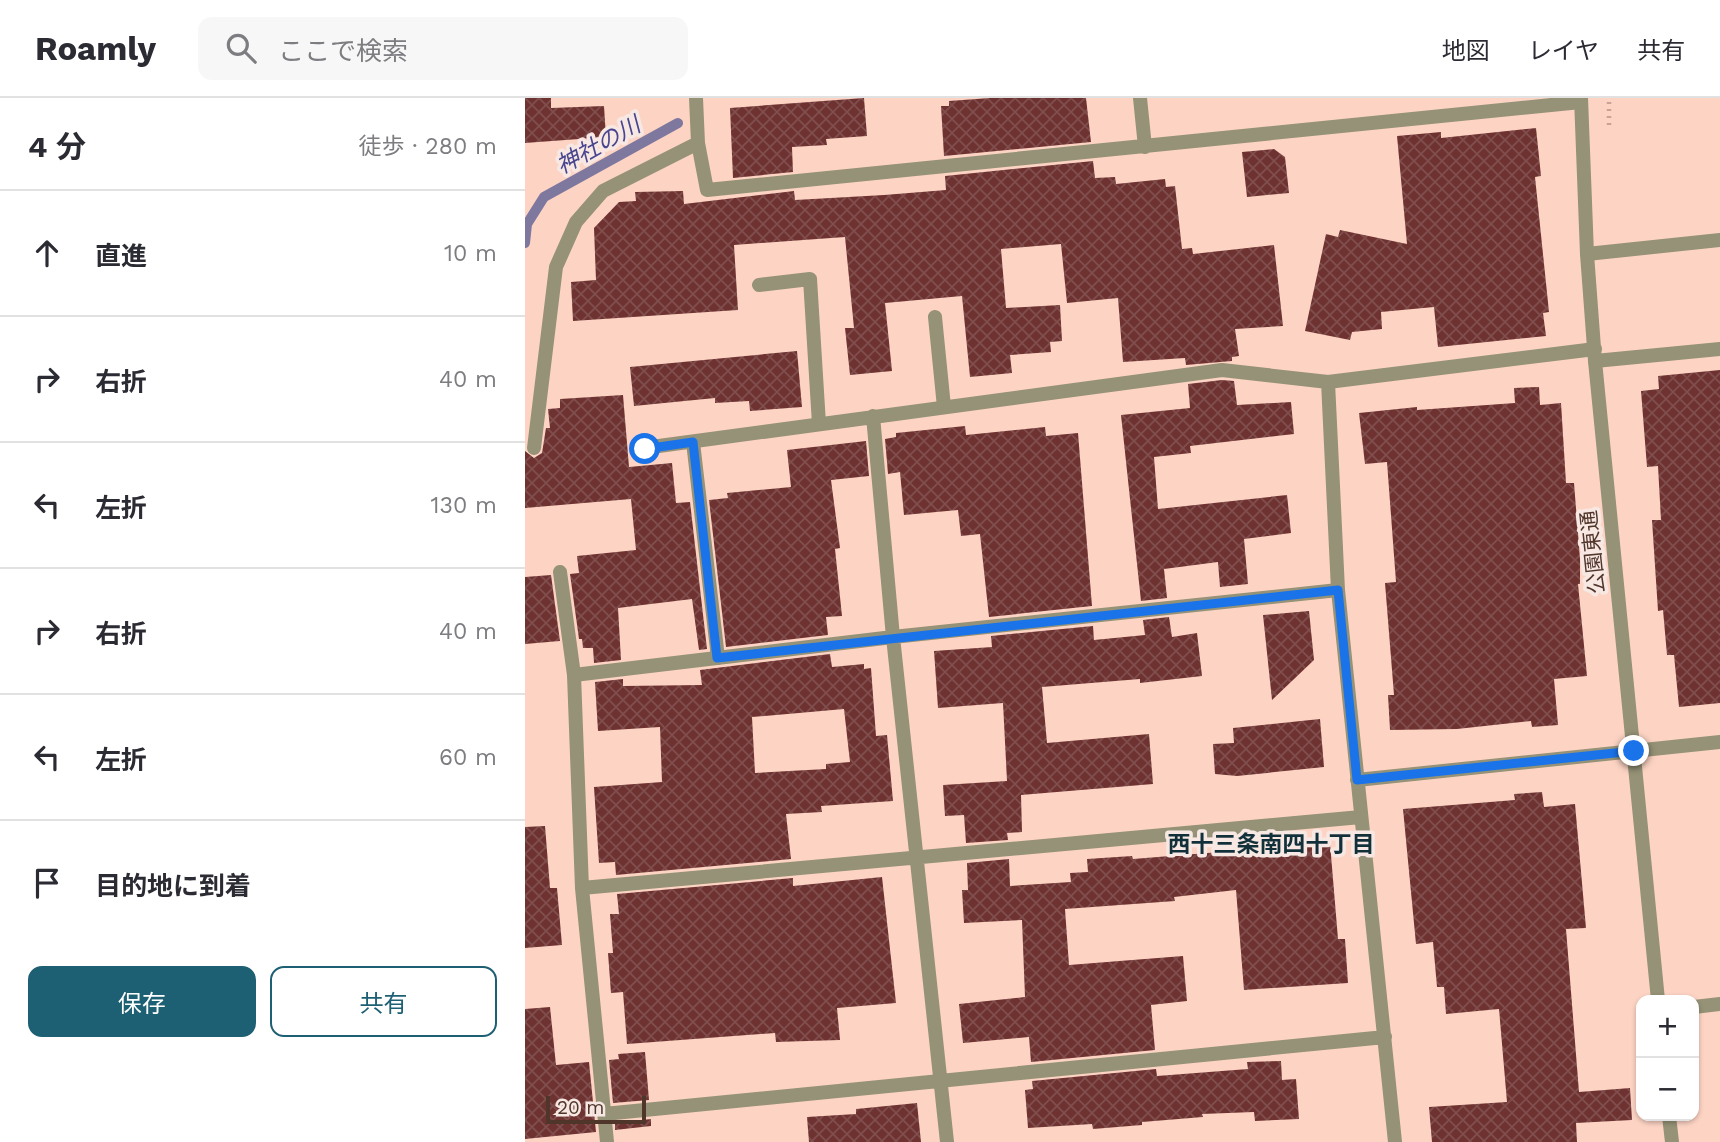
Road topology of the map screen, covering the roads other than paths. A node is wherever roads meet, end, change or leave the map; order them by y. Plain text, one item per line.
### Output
1 (696, 98) edge
2 (1140, 98) edge
3 (1581, 100) edge
4 (698, 143) junction
5 (1145, 147) junction
6 (1720, 240) edge
7 (1587, 254) junction
8 (759, 285) dead end
9 (935, 317) dead end
10 (1720, 349) edge
11 (1595, 355) junction
12 (1328, 382) junction
13 (944, 407) junction
14 (873, 416) junction
15 (819, 424) junction
16 (693, 442) junction
17 (534, 449) dead end
18 (645, 449) dead end
19 (561, 572) dead end
20 (1338, 590) junction
21 (893, 637) junction
22 (717, 658) junction
23 (574, 675) junction
24 (1720, 742) edge
25 (1634, 751) junction
26 (1357, 780) junction
27 (1361, 817) junction
28 (916, 855) junction
29 (582, 888) junction
30 (1658, 995) edge
31 (1720, 1004) edge
32 (1699, 1006) edge
33 (1385, 1037) junction
34 (941, 1079) junction
35 (604, 1114) junction
36 (1670, 1121) edge
37 (607, 1142) edge
38 (947, 1142) edge
39 (1395, 1142) edge
40 (1672, 1142) edge

1 - 4 street
2 - 5 street
3 - 5 street
3 - 7 street, 公園東通
4 - 5 street
4 - 17 street
6 - 7 street
7 - 11 street, 公園東通
8 - 15 street
9 - 13 street
10 - 11 street
11 - 12 street
11 - 25 street, 公園東通
12 - 13 street
12 - 20 street
13 - 14 street
14 - 15 street
14 - 21 street
15 - 16 street
16 - 18 street
16 - 22 street
19 - 23 street
20 - 21 street
20 - 26 street
21 - 22 street
21 - 28 street
22 - 23 street
23 - 29 street
24 - 25 street
25 - 26 street
25 - 30 street, 公園東通
26 - 27 street
27 - 28 street
27 - 33 street
28 - 29 street
28 - 34 street
29 - 35 street
31 - 32 street
33 - 34 street
33 - 39 street
34 - 35 street
34 - 38 street
35 - 37 street
36 - 40 street

